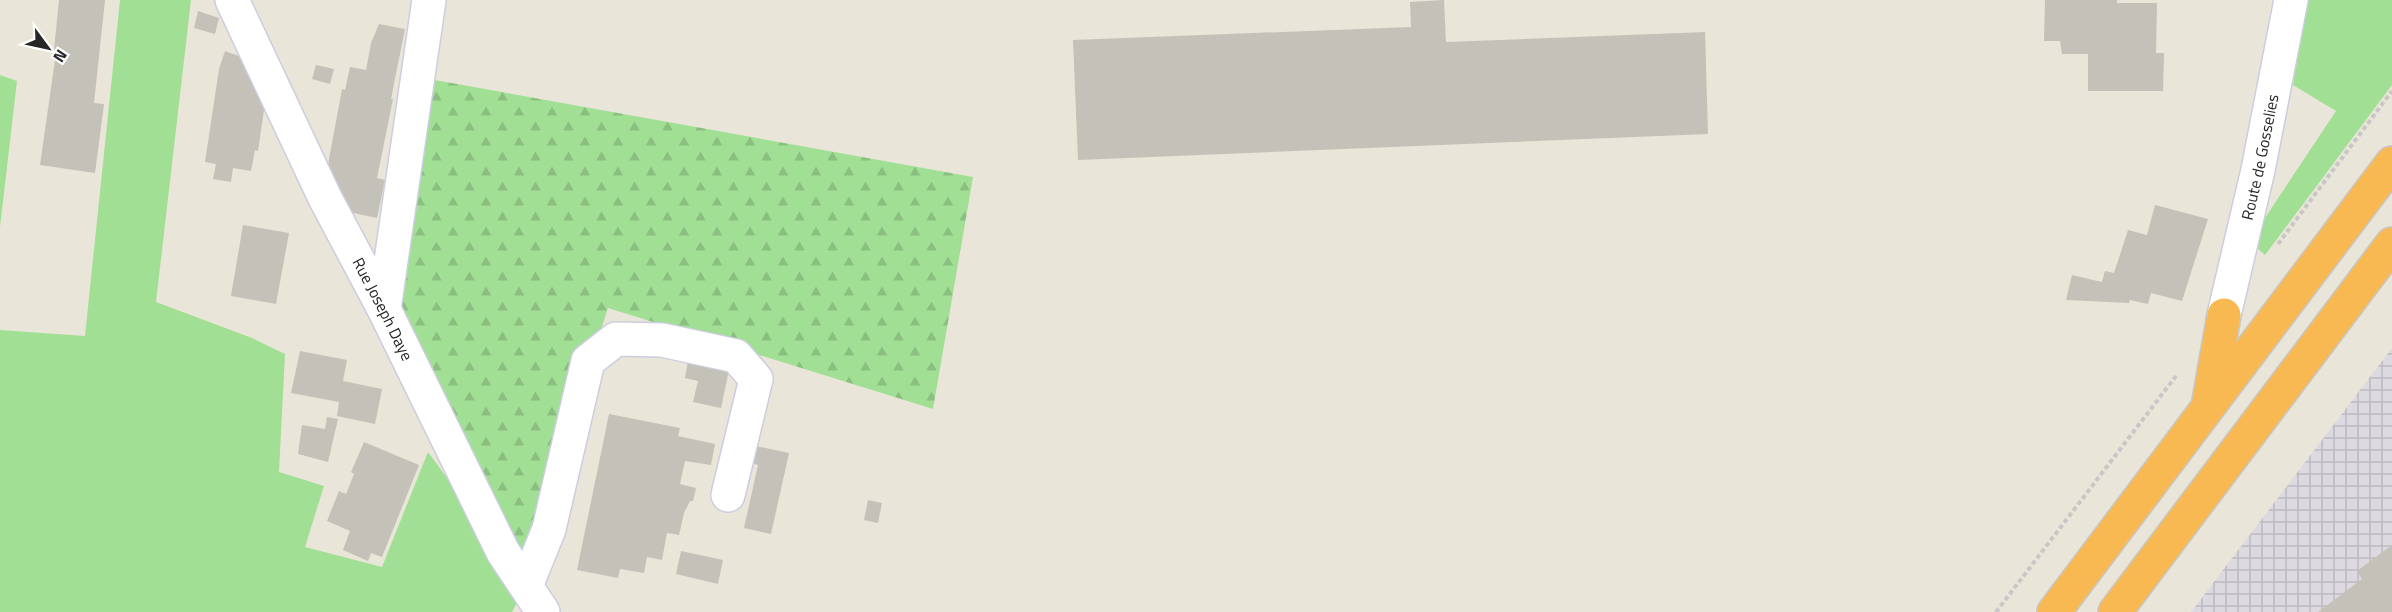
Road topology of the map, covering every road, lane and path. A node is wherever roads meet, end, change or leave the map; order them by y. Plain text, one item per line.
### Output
1 (232, 0) edge
2 (429, 0) edge
3 (2291, 0) edge
4 (2392, 163) edge
5 (2392, 244) edge
6 (384, 309) junction
7 (2224, 315) joint
8 (2209, 406) junction
9 (729, 495) dead end
10 (534, 599) edge
11 (2054, 612) edge
12 (2115, 612) edge

1 - 6 street, Rue Joseph Daye
2 - 6 street
3 - 7 street, Route de Gosselies
4 - 8 highway
5 - 12 highway
6 - 10 street, Rue Joseph Daye
7 - 8 highway
8 - 11 highway
9 - 10 street

